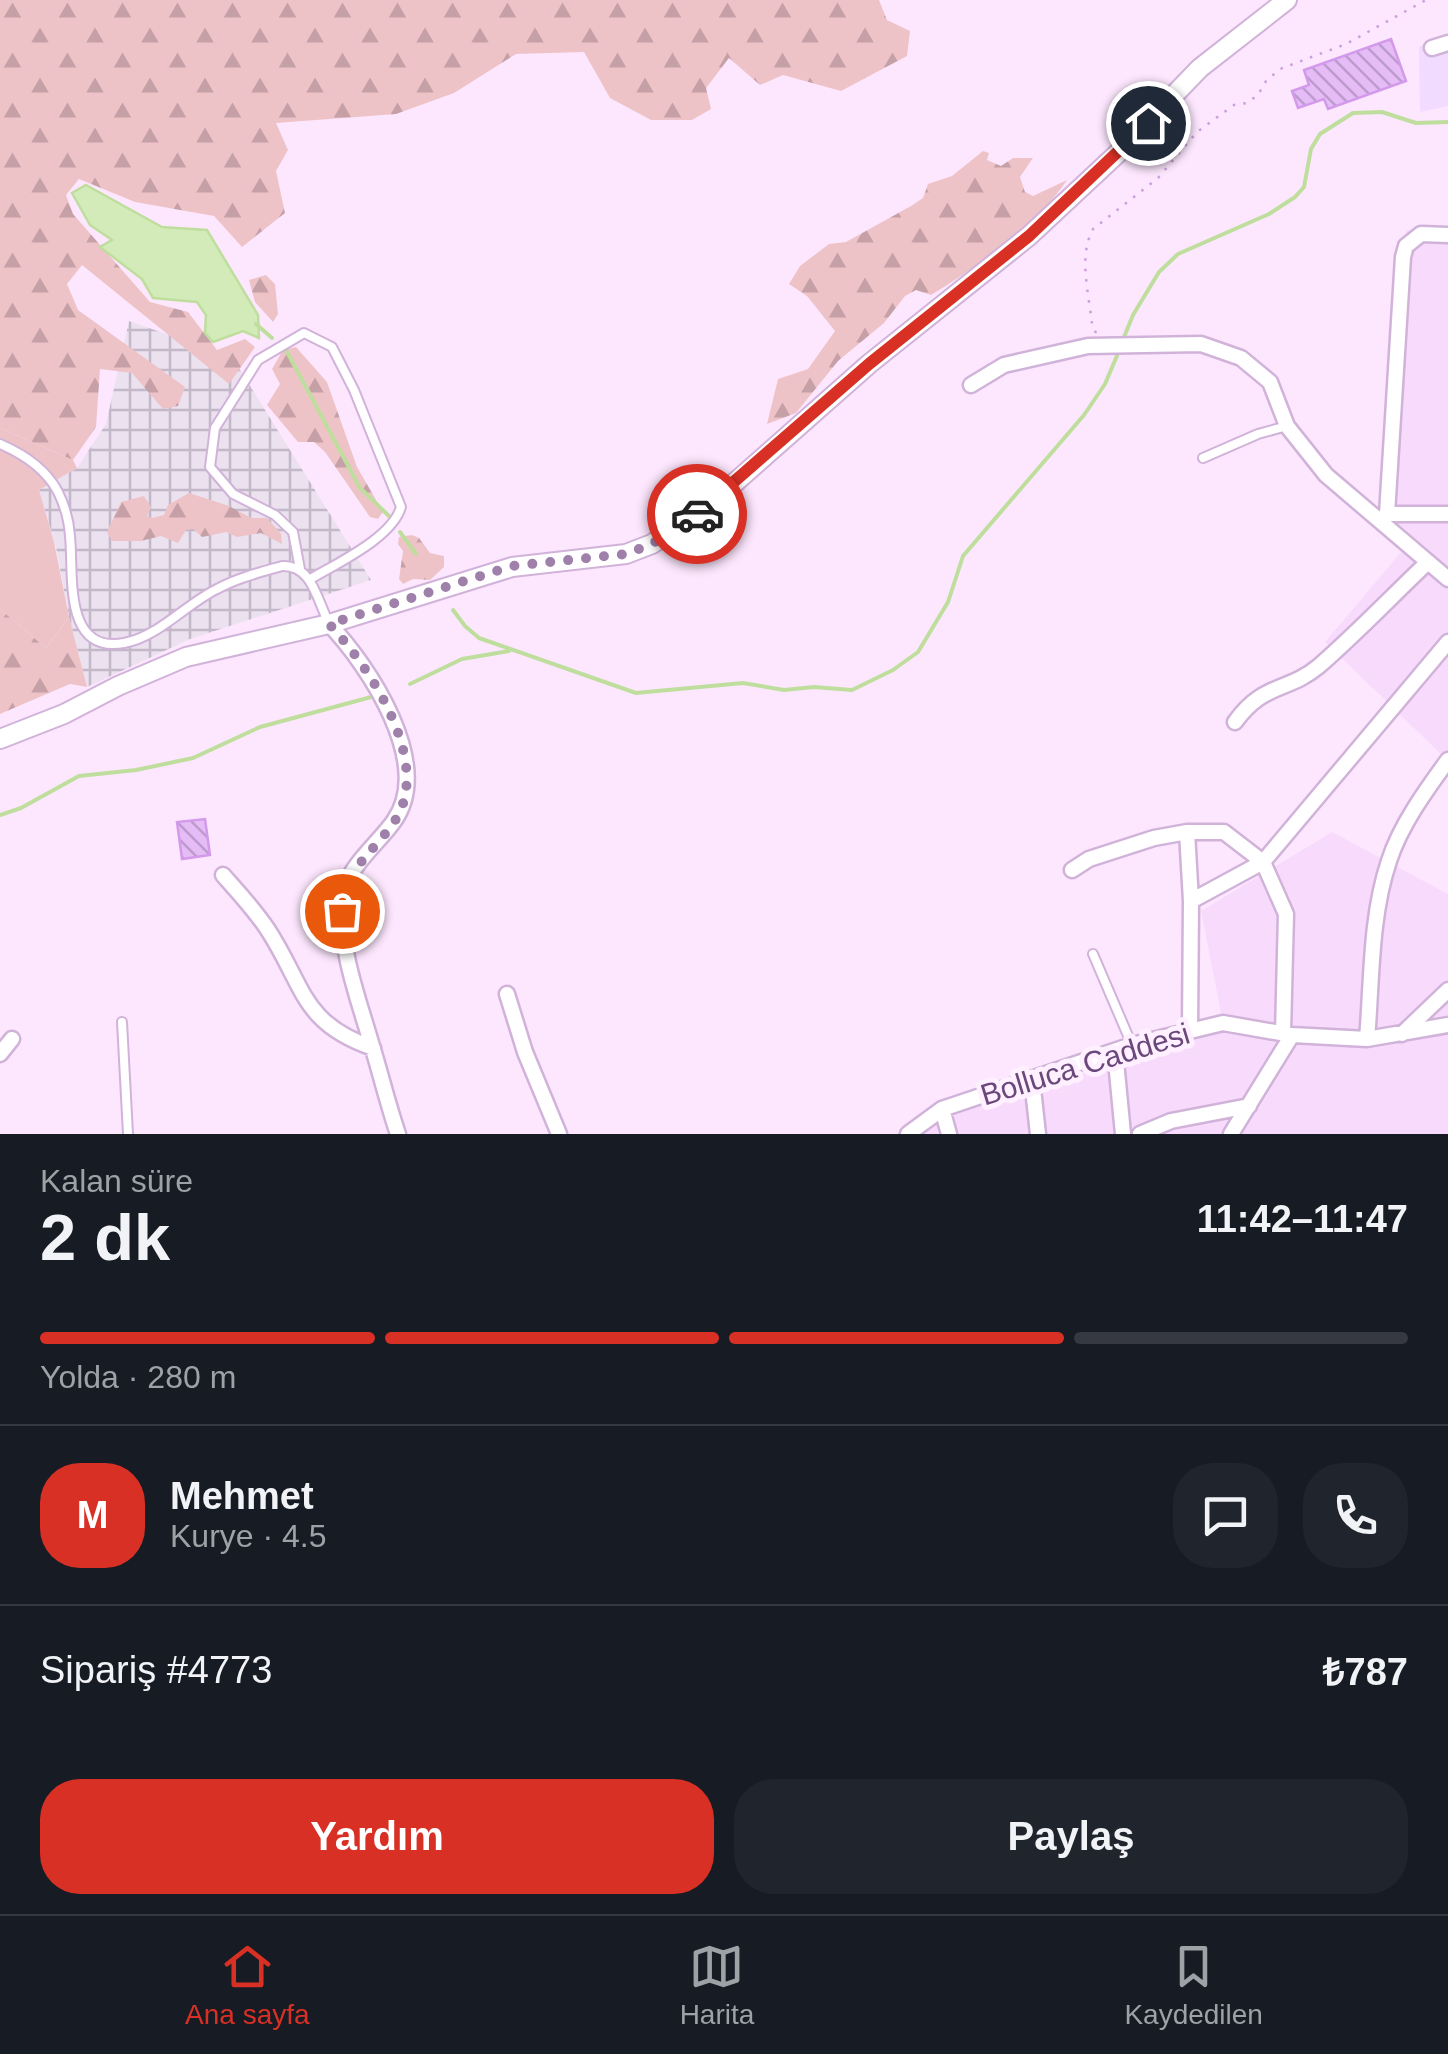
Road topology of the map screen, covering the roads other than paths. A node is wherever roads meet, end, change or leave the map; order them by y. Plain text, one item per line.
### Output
1 (1287, 0) edge
2 (1448, 44) edge
3 (1432, 48) dead end
4 (1448, 235) edge
5 (971, 385) dead end
6 (1287, 426) junction
7 (0, 444) edge
8 (1202, 458) dead end
9 (1448, 514) edge
10 (1384, 518) junction
11 (1428, 562) junction
12 (300, 569) junction
13 (1448, 579) edge
14 (310, 580) junction
15 (329, 624) junction
16 (1448, 642) edge
17 (1235, 722) dead end
18 (0, 739) edge
19 (1448, 760) edge
20 (1186, 832) junction
21 (1263, 862) junction
22 (1072, 870) dead end
23 (223, 876) dead end
24 (1191, 901) junction
25 (1093, 954) dead end
26 (1448, 990) edge
27 (507, 994) dead end
28 (122, 1022) dead end
29 (1448, 1025) edge
30 (1190, 1030) junction
31 (1288, 1034) junction
32 (1402, 1034) junction
33 (12, 1039) dead end
34 (1367, 1039) junction
35 (1132, 1045) junction
36 (373, 1048) junction
37 (1115, 1051) junction
38 (0, 1054) edge
39 (1032, 1080) junction
40 (1249, 1106) junction
41 (942, 1109) junction
42 (128, 1134) edge
43 (398, 1134) edge
44 (559, 1134) edge
45 (908, 1134) edge
46 (949, 1134) edge
47 (1038, 1134) edge
48 (1123, 1134) edge
49 (1140, 1134) edge
50 (1231, 1134) edge

1 - 15 street
2 - 3 street
4 - 10 street
5 - 6 street
6 - 8 lane
6 - 10 street
7 - 12 lane
9 - 10 street
10 - 11 street
11 - 13 street
11 - 17 street
12 - 14 lane
12 - 14 lane
14 - 15 lane
15 - 18 street
15 - 36 street
16 - 21 street
19 - 34 street
20 - 21 street
20 - 22 street
20 - 24 street
21 - 24 street
21 - 31 street
23 - 36 street
24 - 30 street
25 - 35 lane
26 - 32 street
27 - 44 street
28 - 42 lane
29 - 32 street, Bolluca Caddesi
30 - 31 street, Bolluca Caddesi
30 - 35 street, Bolluca Caddesi
31 - 34 street, Bolluca Caddesi
31 - 40 street
32 - 34 street, Bolluca Caddesi
33 - 38 street
35 - 37 street, Bolluca Caddesi
36 - 43 street
37 - 39 street, Bolluca Caddesi
37 - 48 street
39 - 41 street, Bolluca Caddesi
39 - 47 street
40 - 49 street
40 - 50 street
41 - 45 street, Bolluca Caddesi
41 - 46 street

